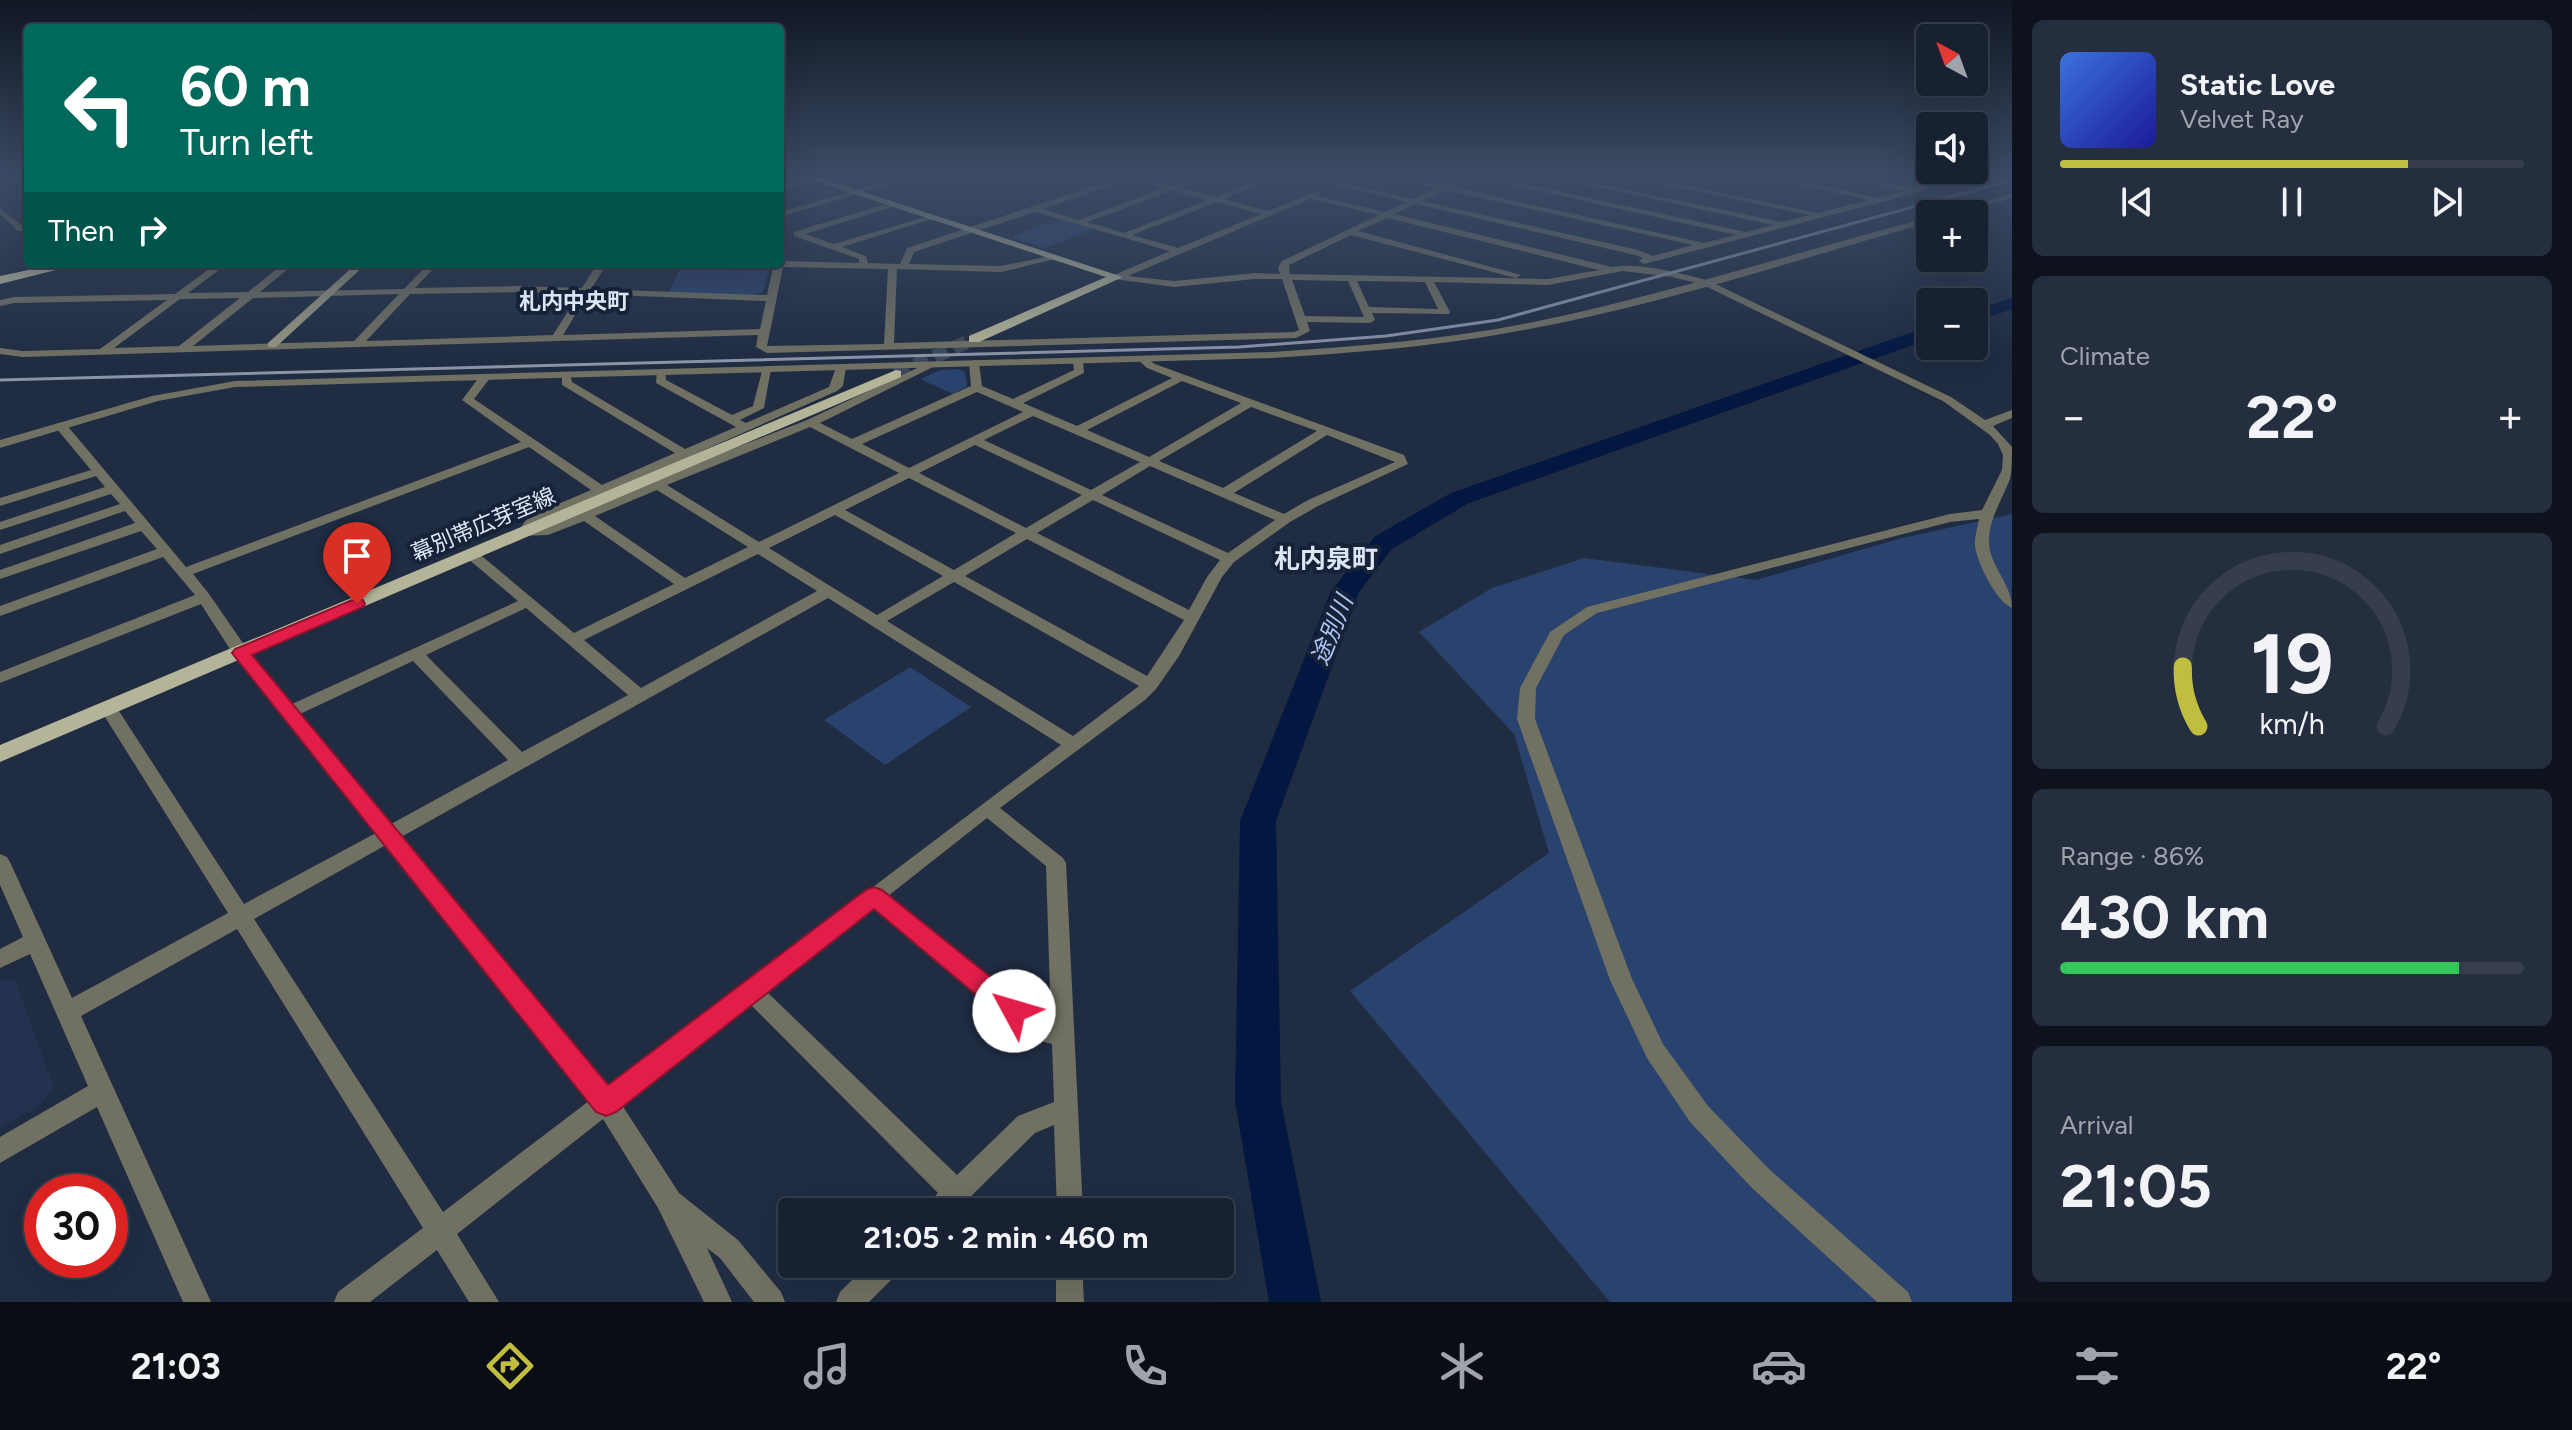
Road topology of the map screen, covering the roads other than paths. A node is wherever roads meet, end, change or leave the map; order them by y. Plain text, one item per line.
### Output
1 (811, 239) edge
2 (860, 239) edge
3 (944, 239) edge
4 (997, 239) edge
5 (1137, 239) edge
6 (1207, 239) edge
7 (1337, 239) edge
8 (1377, 239) edge
9 (1489, 239) edge
10 (1577, 239) edge
11 (1676, 239) edge
12 (1735, 239) edge
13 (1859, 239) edge
14 (1709, 246) junction
15 (834, 247) junction
16 (1178, 251) junction
17 (1055, 258) junction
18 (1652, 259) junction
19 (784, 264) edge
20 (864, 266) junction
21 (898, 267) junction
22 (39, 268) edge
23 (53, 268) edge
24 (217, 268) edge
25 (284, 268) edge
26 (356, 268) edge
27 (429, 268) edge
28 (600, 268) edge
29 (779, 268) edge
30 (1618, 269) junction
31 (1286, 276) junction
32 (1117, 277) junction
33 (0, 278) edge
34 (1351, 278) junction
35 (1428, 280) junction
36 (1532, 282) junction
37 (1704, 282) junction
38 (408, 291) junction
39 (328, 293) junction
40 (585, 293) junction
41 (251, 295) junction
42 (179, 297) junction
43 (771, 298) junction
44 (0, 303) edge
45 (1366, 310) junction
46 (1301, 319) junction
47 (762, 332) junction
48 (556, 338) junction
49 (974, 339) tunnel mouth
50 (359, 342) junction
51 (272, 345) junction
52 (889, 347) junction
53 (182, 349) junction
54 (0, 351) edge
55 (102, 352) junction
56 (23, 354) junction
57 (1142, 359) junction
58 (1078, 361) junction
59 (974, 363) junction
60 (932, 365) junction
61 (841, 367) junction
62 (0, 369) edge
63 (767, 371) junction
64 (661, 373) junction
65 (896, 374) tunnel mouth
66 (566, 376) junction
67 (1182, 377) junction
68 (484, 378) junction
69 (977, 388) junction
70 (1251, 402) junction
71 (1014, 403) junction
72 (1034, 411) junction
73 (2012, 414) edge
74 (732, 419) junction
75 (811, 423) junction
76 (1986, 424) junction
77 (61, 426) junction
78 (745, 427) junction
79 (1079, 430) junction
80 (1326, 431) junction
81 (974, 440) junction
82 (531, 442) junction
83 (0, 444) edge
84 (852, 444) junction
85 (687, 455) junction
86 (1150, 462) junction
87 (100, 471) junction
88 (910, 473) junction
89 (658, 485) junction
90 (114, 489) junction
91 (602, 491) junction
92 (1224, 493) junction
93 (1092, 496) junction
94 (0, 502) edge
95 (128, 506) junction
96 (836, 510) junction
97 (1987, 514) junction
98 (586, 516) junction
99 (1285, 519) junction
100 (144, 525) junction
101 (0, 526) edge
102 (524, 533) junction
103 (1026, 533) junction
104 (759, 548) junction
105 (0, 550) edge
106 (165, 551) junction
107 (472, 555) junction
108 (1229, 559) junction
109 (183, 573) junction
110 (0, 575) edge
111 (953, 576) junction
112 (685, 585) junction
113 (827, 592) junction
114 (204, 597) junction
115 (528, 602) junction
116 (2012, 603) edge
117 (0, 611) edge
118 (1193, 618) junction
119 (875, 622) junction
120 (572, 640) junction
121 (241, 653) junction
122 (415, 654) junction
123 (0, 678) edge
124 (1150, 685) junction
125 (640, 696) junction
126 (109, 709) junction
127 (289, 712) junction
128 (1074, 745) junction
129 (0, 754) edge
130 (522, 763) junction
131 (987, 808) junction
132 (388, 836) junction
133 (0, 862) edge
134 (874, 896) junction
135 (239, 917) junction
136 (36, 941) junction
137 (0, 959) edge
138 (751, 991) junction
139 (68, 1012) junction
140 (1064, 1036) junction
141 (104, 1090) junction
142 (606, 1103) junction
143 (1067, 1109) junction
144 (0, 1151) edge
145 (956, 1192) junction
146 (950, 1198) edge
147 (1070, 1198) edge
148 (669, 1200) junction
149 (441, 1231) junction
150 (873, 1278) edge
151 (1069, 1278) edge
152 (197, 1302) edge
153 (348, 1302) edge
154 (485, 1302) edge
155 (718, 1302) edge
156 (771, 1302) edge
157 (850, 1302) edge
158 (1070, 1302) edge
159 (1898, 1302) edge

1 - 15 street
2 - 15 street
3 - 21 street
4 - 17 main road
5 - 16 street
6 - 16 street
7 - 31 street
8 - 36 street
9 - 30 street
10 - 18 street
11 - 14 street
12 - 14 street
13 - 37 street
14 - 18 street
15 - 20 street
16 - 32 street
17 - 21 street
17 - 32 main road
18 - 30 street
19 - 20 street
20 - 21 street
21 - 52 street
22 - 33 highway
23 - 33 highway
24 - 42 street
25 - 41 street
26 - 39 main road
27 - 38 street
28 - 40 street
29 - 43 street
30 - 36 street
30 - 37 street
31 - 32 street
31 - 34 street
31 - 46 street
32 - 49 main road
34 - 35 street
34 - 45 street
35 - 36 street
35 - 45 street
37 - 57 street
37 - 76 street
38 - 39 street
38 - 40 street
38 - 50 street
39 - 41 street
39 - 51 main road
40 - 43 street
40 - 48 street
41 - 42 street
41 - 53 street
42 - 44 street
42 - 55 street
43 - 47 street
45 - 46 street
46 - 52 street
47 - 48 street
47 - 52 street
48 - 50 street
50 - 51 street
51 - 53 street
53 - 55 street
54 - 56 street
55 - 56 street
56 - 62 street
57 - 58 street
57 - 67 street
58 - 59 street
58 - 71 street
59 - 60 street
59 - 69 street
60 - 61 street
60 - 75 street
61 - 63 street
61 - 78 street
63 - 64 street
63 - 74 street
64 - 66 street
64 - 74 street
65 - 102 main road, 幕別帯広芽室線
66 - 68 street
66 - 85 street
67 - 70 street
67 - 79 street
68 - 77 street
68 - 82 street
69 - 71 street
69 - 84 street
70 - 80 street
70 - 86 street
71 - 72 street
72 - 79 street
72 - 81 street
73 - 76 street
74 - 78 street
75 - 84 street
75 - 89 street
76 - 97 street
77 - 83 street
77 - 87 street
78 - 85 street
79 - 86 street
80 - 92 street
80 - 99 street
81 - 88 street
81 - 93 street
82 - 91 street
82 - 109 street
84 - 88 street
85 - 91 street
86 - 92 street
86 - 93 street
87 - 90 street
87 - 94 street
88 - 96 street
88 - 103 street
89 - 98 street
89 - 104 street
90 - 95 street
90 - 101 street
91 - 102 street
92 - 99 street
93 - 103 street
93 - 108 street
95 - 100 street
95 - 105 street
96 - 104 street
96 - 111 street
97 - 116 street
97 - 159 street
98 - 102 street
98 - 112 street
99 - 108 street
100 - 106 street
100 - 110 street
102 - 107 main road, 幕別帯広芽室線
103 - 111 street
103 - 118 street
104 - 112 street
104 - 113 street
106 - 109 street
106 - 117 street
107 - 115 street
107 - 121 main road, 幕別帯広芽室線
108 - 118 street
109 - 114 street
111 - 119 street
111 - 124 street
112 - 120 street
113 - 119 street
113 - 125 street
114 - 121 street
114 - 123 street
115 - 120 street
115 - 122 street
118 - 124 street
119 - 128 street
120 - 125 street
121 - 126 main road, 幕別帯広芽室線
121 - 127 street
122 - 127 street
122 - 130 street
124 - 128 street
125 - 130 street
126 - 129 main road, 幕別帯広芽室線
126 - 135 street
127 - 132 street
128 - 131 street
130 - 132 street
131 - 134 street
131 - 140 street
132 - 135 street
132 - 142 street
133 - 136 street
134 - 138 street
134 - 140 street
135 - 139 street
135 - 149 street
136 - 137 street
136 - 139 street
138 - 142 street
138 - 145 street
139 - 141 street
140 - 143 street
141 - 144 street
141 - 152 street
142 - 148 street
142 - 149 street
143 - 145 street
143 - 147 street
145 - 146 street
148 - 155 street
148 - 156 street
149 - 153 street
149 - 154 street
150 - 157 street
151 - 158 street

